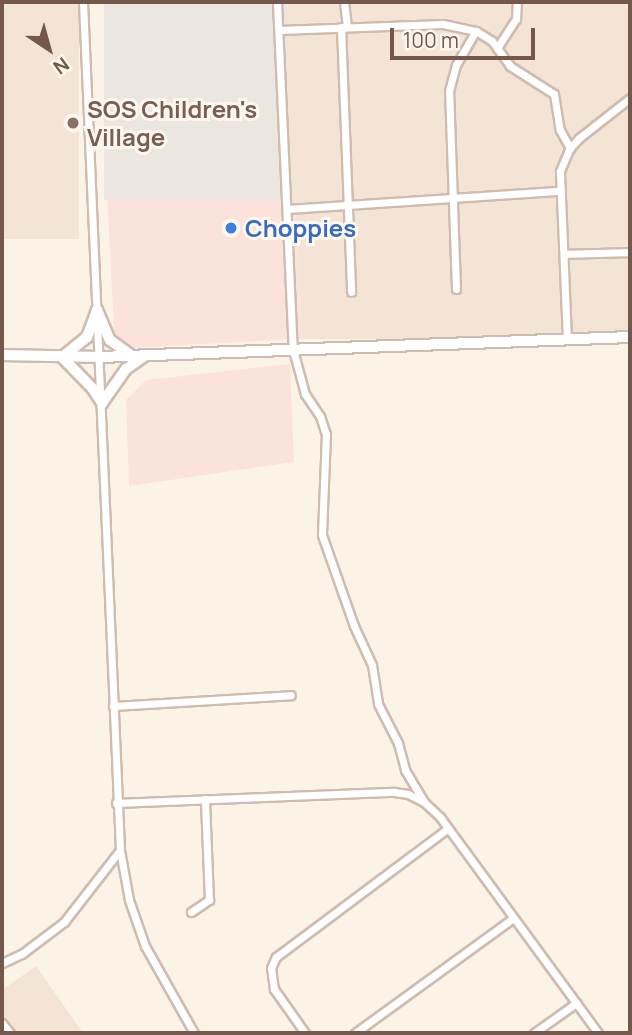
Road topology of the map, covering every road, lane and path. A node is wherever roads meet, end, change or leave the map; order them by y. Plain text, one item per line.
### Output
1 (83, 2) edge
2 (278, 2) edge
3 (344, 2) edge
4 (517, 2) edge
5 (344, 26) junction
6 (279, 30) junction
7 (476, 32) junction
8 (497, 48) junction
9 (630, 99) edge
10 (570, 148) junction
11 (560, 191) junction
12 (454, 200) junction
13 (350, 204) junction
14 (287, 209) junction
15 (630, 252) edge
16 (564, 254) junction
17 (456, 289) dead end
18 (351, 292) dead end
19 (97, 310) junction
20 (630, 337) edge
21 (567, 340) junction
22 (293, 350) junction
23 (2, 355) edge
24 (131, 355) junction
25 (146, 355) junction
26 (62, 357) junction
27 (100, 357) junction
28 (102, 403) junction
29 (291, 695) dead end
30 (113, 706) junction
31 (205, 799) junction
32 (424, 802) junction
33 (116, 803) junction
34 (447, 829) junction
35 (120, 850) junction
36 (191, 912) dead end
37 (513, 918) junction
38 (2, 963) edge
39 (576, 1003) junction
40 (2, 1023) edge
41 (10, 1033) edge
42 (194, 1033) edge
43 (304, 1033) edge
44 (355, 1033) edge
45 (534, 1033) edge
46 (598, 1033) edge

1 - 19 street
2 - 6 street
3 - 5 street
4 - 8 street
5 - 6 street
5 - 7 street
5 - 13 street
6 - 14 street
7 - 8 street
7 - 12 street
8 - 10 street
9 - 10 street
10 - 11 street
11 - 12 street
11 - 16 street
12 - 13 street
12 - 17 street
13 - 14 street
13 - 18 street
14 - 22 street
15 - 16 street
16 - 21 street
19 - 24 street
19 - 26 street
19 - 27 street
20 - 21 street
21 - 22 street
22 - 25 street
22 - 32 street
23 - 26 street
24 - 25 street
24 - 27 street
25 - 28 street
26 - 27 street
26 - 28 street
27 - 28 street
28 - 30 street
29 - 30 street
30 - 33 street
31 - 32 street
31 - 33 street
31 - 36 street
32 - 34 street
33 - 35 street
34 - 37 street
34 - 43 street
35 - 38 street
35 - 42 street
37 - 39 street
37 - 44 street
39 - 45 street
39 - 46 street
40 - 41 street

